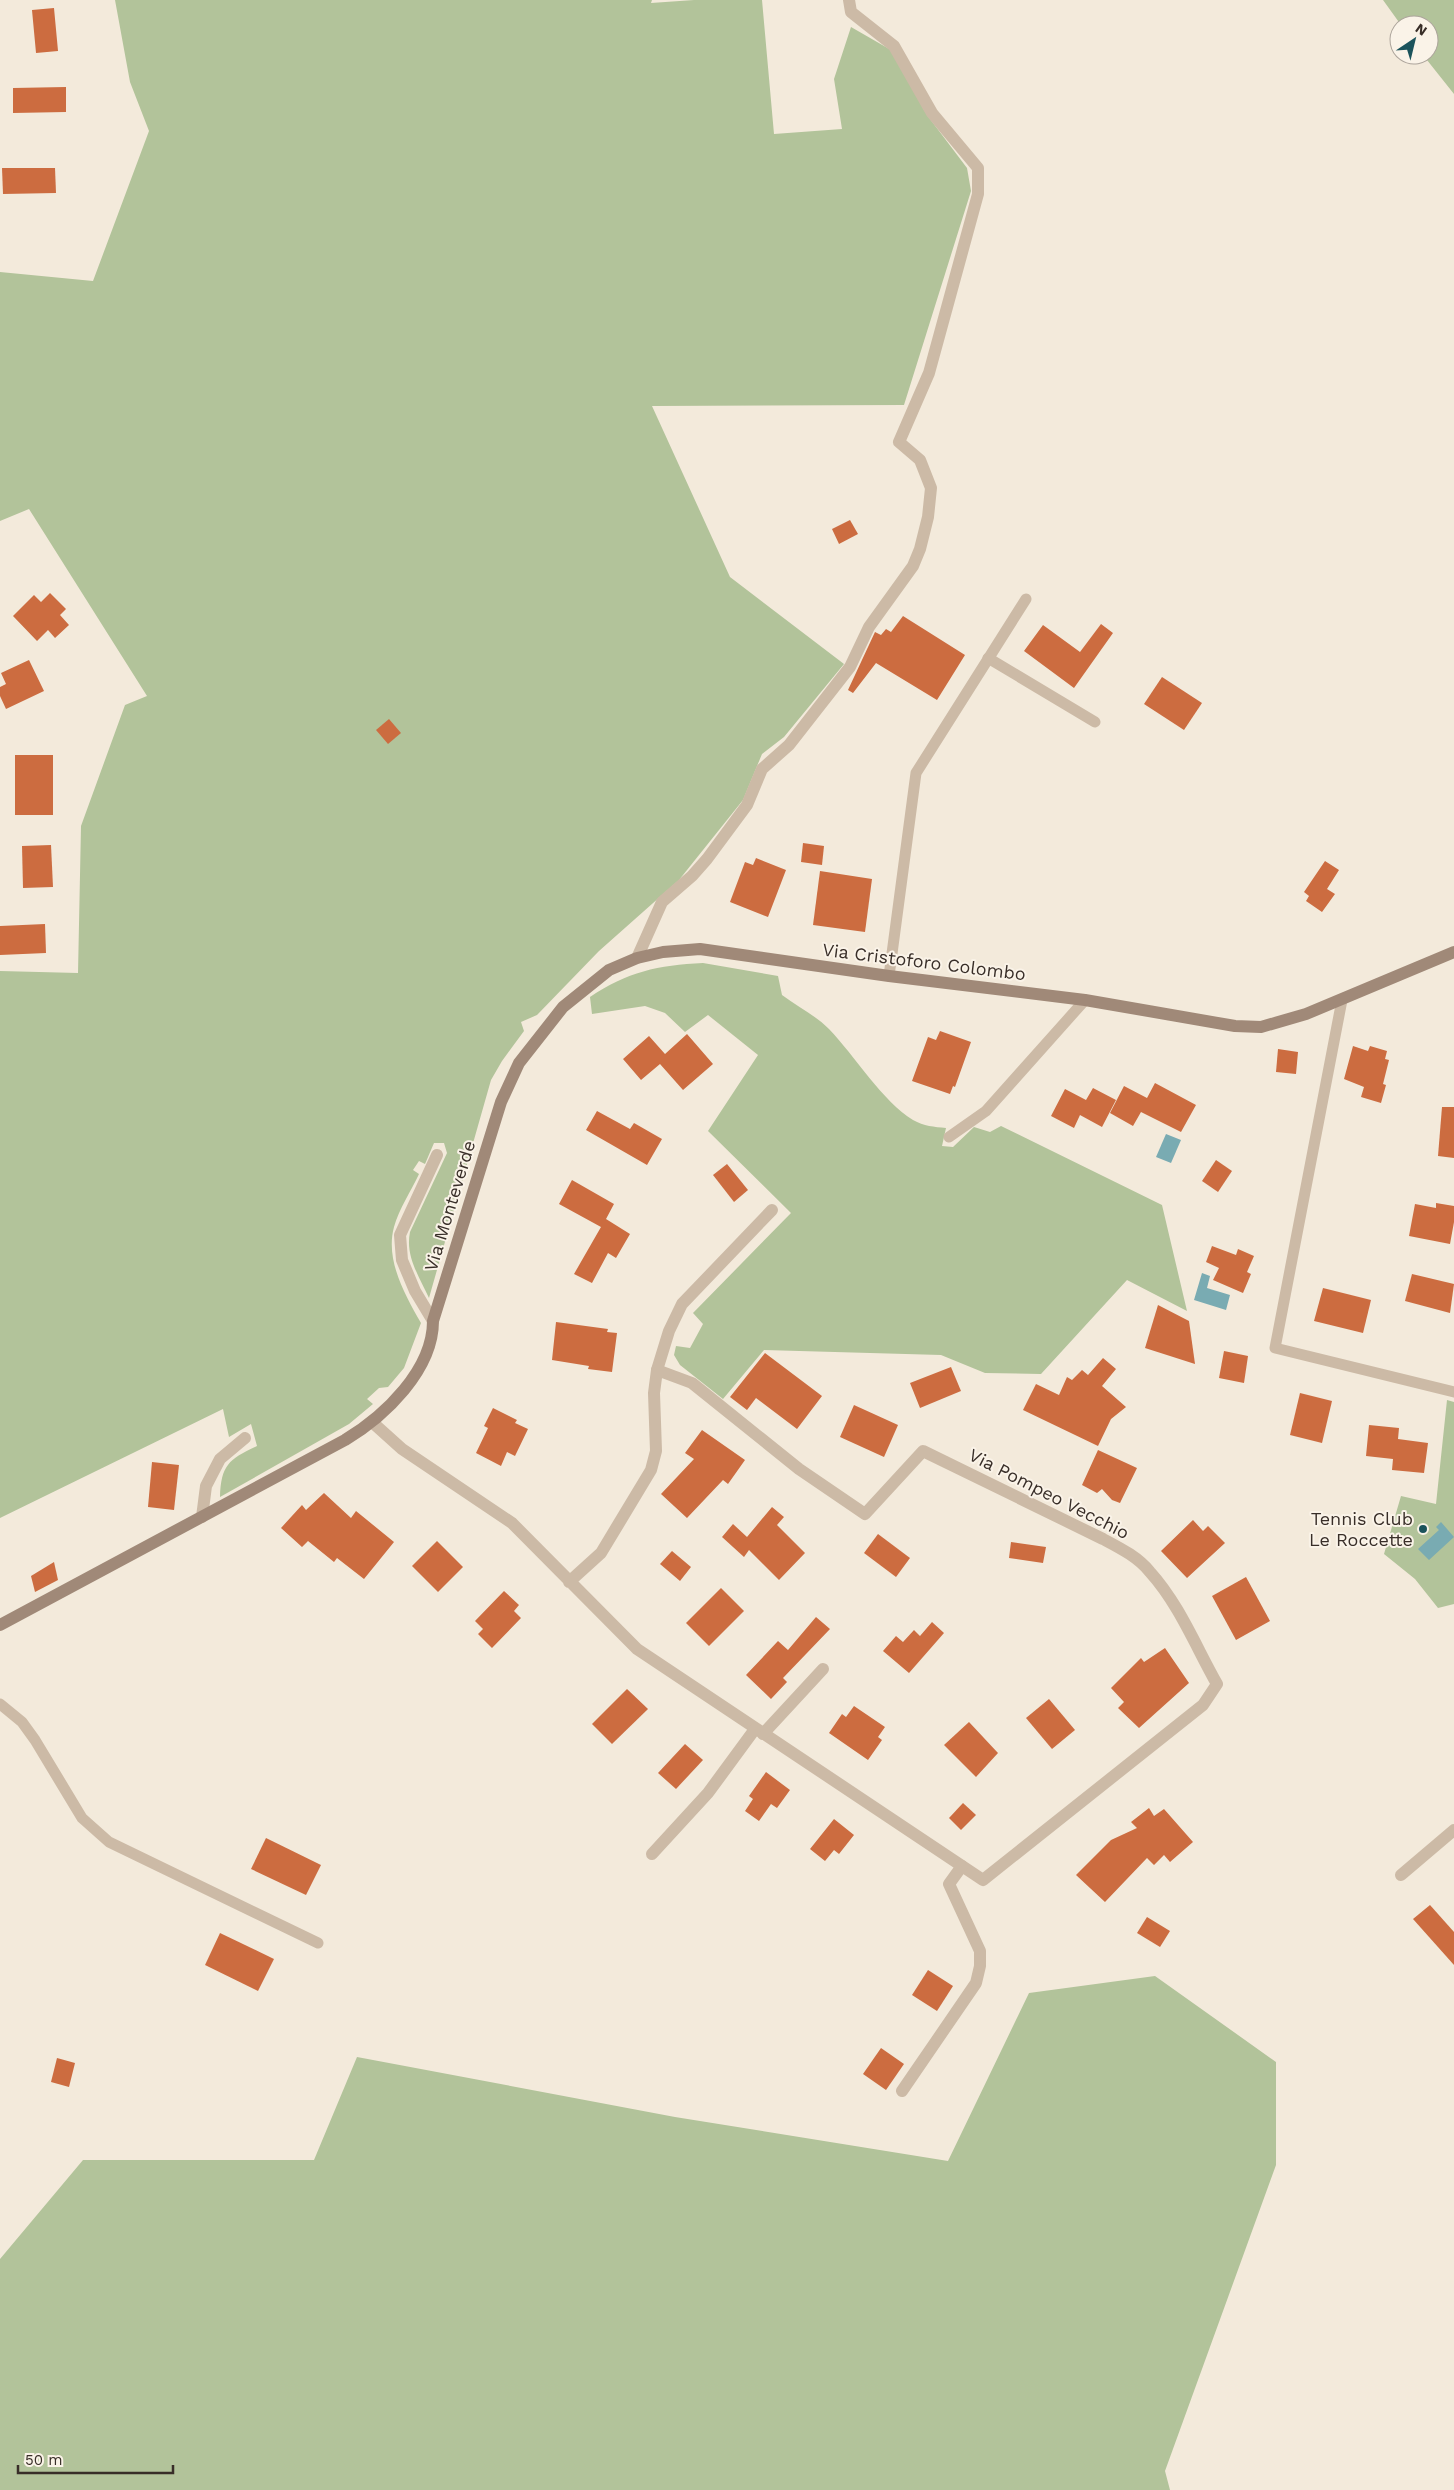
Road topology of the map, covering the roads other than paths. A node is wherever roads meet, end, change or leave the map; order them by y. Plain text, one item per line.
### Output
1 (849, 0) edge
2 (1026, 598) dead end
3 (988, 658) junction
4 (1096, 722) dead end
5 (1454, 952) edge
6 (637, 958) junction
7 (889, 976) junction
8 (1085, 1000) junction
9 (1342, 1000) junction
10 (949, 1137) dead end
11 (437, 1155) dead end
12 (772, 1210) dead end
13 (433, 1320) junction
14 (657, 1370) junction
15 (1454, 1392) edge
16 (372, 1422) junction
17 (245, 1438) dead end
18 (202, 1517) junction
19 (569, 1582) junction
20 (0, 1625) edge
21 (823, 1669) dead end
22 (0, 1704) edge
23 (759, 1731) junction
24 (1454, 1830) edge
25 (652, 1854) dead end
26 (962, 1866) junction
27 (1400, 1875) dead end
28 (318, 1943) dead end
29 (902, 2091) dead end

1 - 6 street
2 - 3 lane
3 - 4 lane
3 - 7 lane
5 - 9 street, Via Cristoforo Colombo
6 - 7 street, Via Cristoforo Colombo
6 - 13 street, Via Monteverde
7 - 8 street, Via Cristoforo Colombo
8 - 9 street, Via Cristoforo Colombo
8 - 10 lane
9 - 15 lane
11 - 13 street
12 - 14 street
13 - 16 street, Via Monteverde
14 - 19 street
14 - 26 street, Via Pompeo Vecchio
16 - 18 street, Via Monteverde
16 - 19 street, Via Pompeo Vecchio
17 - 18 street
18 - 20 street
19 - 23 street, Via Pompeo Vecchio
21 - 23 street
22 - 28 lane
23 - 25 street
23 - 26 street, Via Pompeo Vecchio
24 - 27 street
26 - 29 street

